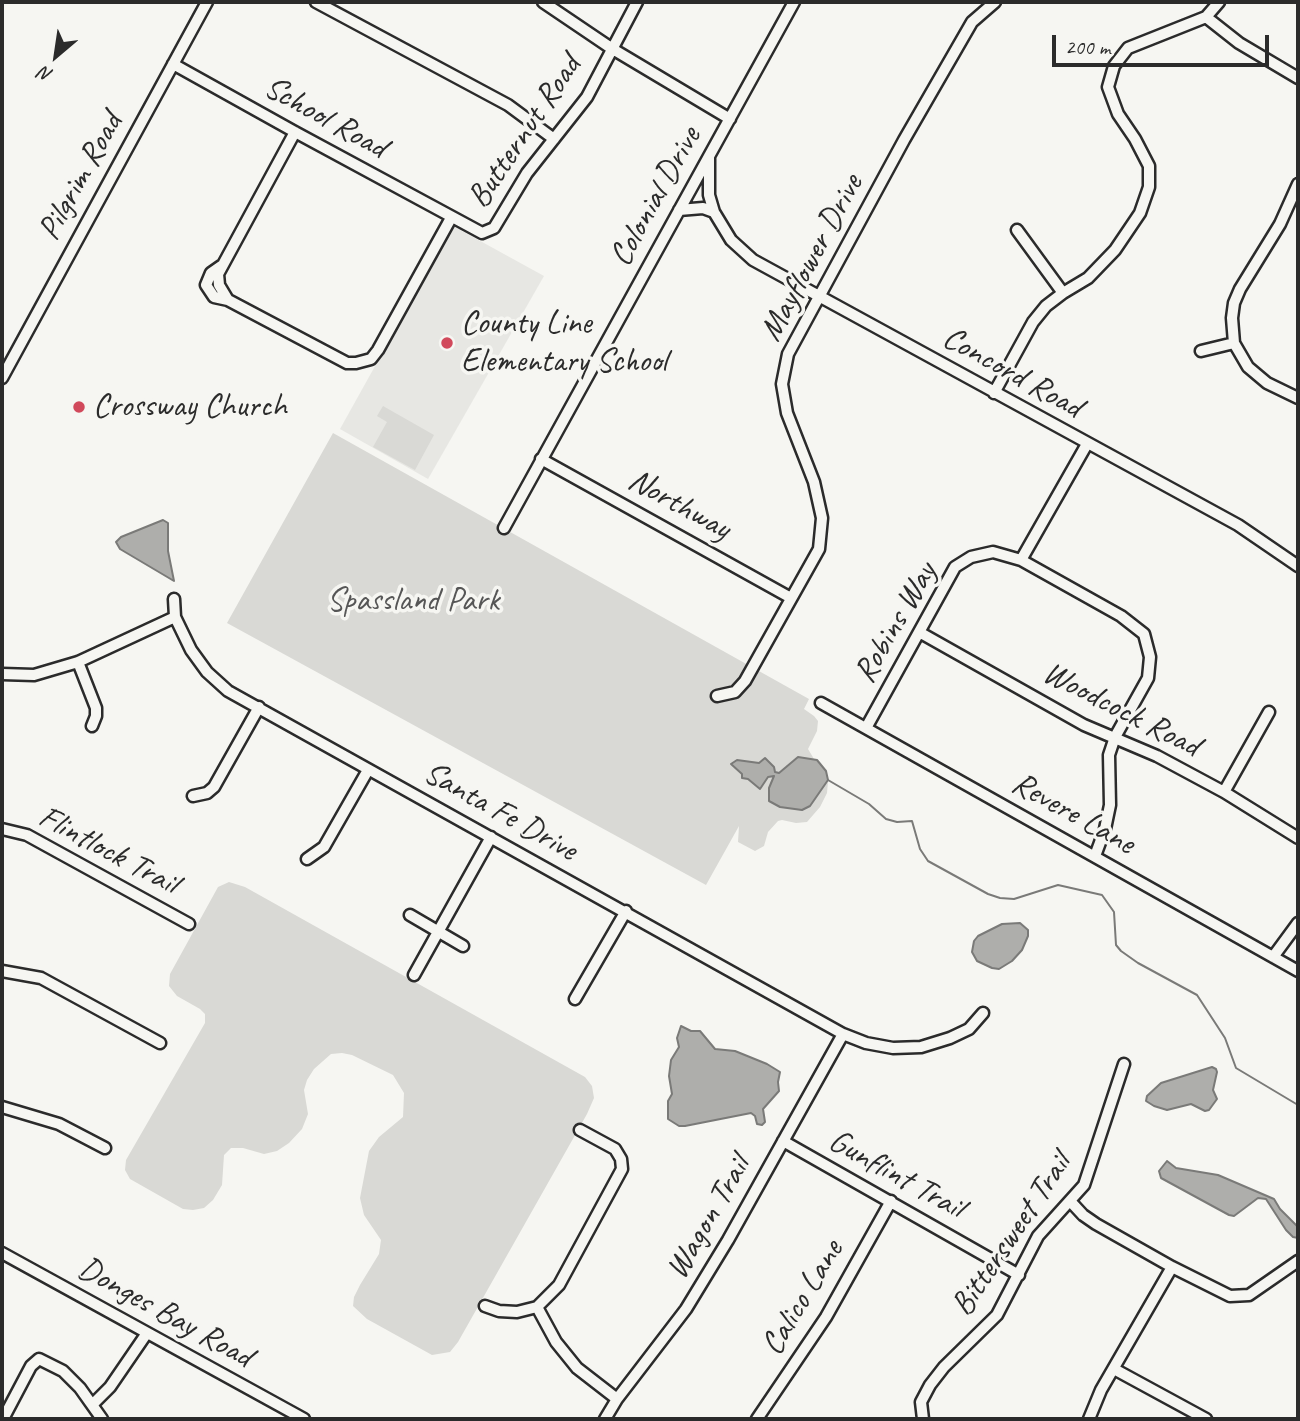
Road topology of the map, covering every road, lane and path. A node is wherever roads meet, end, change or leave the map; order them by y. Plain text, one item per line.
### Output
1 (207, 2) edge
2 (316, 2) edge
3 (543, 2) edge
4 (637, 2) edge
5 (794, 2) edge
6 (995, 2) edge
7 (1219, 2) edge
8 (1206, 17) junction
9 (611, 48) junction
10 (173, 64) junction
11 (1298, 78) edge
12 (730, 119) junction
13 (295, 132) junction
14 (554, 139) junction
15 (709, 156) junction
16 (1298, 184) edge
17 (679, 210) junction
18 (714, 212) junction
19 (451, 218) junction
20 (1017, 230) dead end
21 (1063, 293) junction
22 (818, 297) junction
23 (1234, 343) junction
24 (1201, 351) dead end
25 (2, 378) edge
26 (994, 393) junction
27 (1298, 398) edge
28 (1087, 444) junction
29 (541, 459) junction
30 (504, 528) dead end
31 (1021, 560) junction
32 (1298, 566) edge
33 (791, 598) junction
34 (174, 599) dead end
35 (175, 617) junction
36 (919, 632) junction
37 (78, 662) junction
38 (2, 674) edge
39 (717, 696) dead end
40 (821, 703) dead end
41 (259, 707) junction
42 (1269, 712) dead end
43 (92, 726) dead end
44 (866, 728) junction
45 (1115, 737) junction
46 (368, 770) junction
47 (1224, 792) junction
48 (193, 796) dead end
49 (2, 829) edge
50 (491, 837) junction
51 (1298, 838) edge
52 (1095, 856) junction
53 (307, 859) dead end
54 (625, 911) junction
55 (410, 915) dead end
56 (1298, 923) edge
57 (189, 924) dead end
58 (438, 931) junction
59 (463, 946) dead end
60 (1273, 957) junction
61 (2, 971) edge
62 (1298, 971) edge
63 (414, 975) dead end
64 (575, 999) dead end
65 (983, 1013) dead end
66 (843, 1034) junction
67 (160, 1043) dead end
68 (1124, 1064) dead end
69 (2, 1107) edge
70 (580, 1130) dead end
71 (783, 1142) junction
72 (105, 1148) dead end
73 (891, 1201) junction
74 (1070, 1201) junction
75 (2, 1253) edge
76 (1298, 1261) edge
77 (1172, 1267) junction
78 (1019, 1275) junction
79 (485, 1306) dead end
80 (537, 1307) junction
81 (147, 1332) junction
82 (1114, 1369) junction
83 (617, 1399) junction
84 (92, 1405) junction
85 (3, 1419) edge
86 (102, 1419) edge
87 (304, 1419) edge
88 (605, 1419) edge
89 (757, 1419) edge
90 (923, 1419) edge
91 (1089, 1419) edge
92 (1206, 1419) edge

1 - 10 street, Pilgrim Road
2 - 14 street
3 - 9 street
4 - 9 street, Butternut Road
5 - 12 street, Colonial Drive
6 - 22 street, Mayflower Drive
7 - 8 street
8 - 11 street
8 - 21 street
9 - 12 street
9 - 14 street, Butternut Road
10 - 13 street, School Road
10 - 25 street, Pilgrim Road
12 - 15 street, Colonial Drive
13 - 19 street, School Road
13 - 19 street, Butternut Road
14 - 19 street, Butternut Road
15 - 17 street, Colonial Drive
15 - 18 street, Concord Road
16 - 23 street
17 - 18 street
17 - 29 street, Colonial Drive
18 - 22 street, Concord Road
20 - 21 street
21 - 26 street
22 - 26 street, Concord Road
22 - 33 street, Mayflower Drive
23 - 24 street
23 - 27 street
26 - 28 street, Concord Road
28 - 31 street
28 - 32 street, Concord Road
29 - 30 street, Colonial Drive
29 - 33 street, Northway
31 - 36 street, Robins Way
31 - 45 street, Robins Way
33 - 39 street, Mayflower Drive
34 - 35 street, Santa Fe Drive
35 - 37 street
35 - 41 street, Santa Fe Drive
36 - 44 street, Robins Way
36 - 45 street, Woodcock Road
37 - 38 street
37 - 43 street
40 - 44 street, Revere Lane
41 - 46 street, Santa Fe Drive
41 - 48 street
42 - 47 street
44 - 52 street, Revere Lane
45 - 47 street, Woodcock Road
45 - 52 street
46 - 50 street, Santa Fe Drive
46 - 53 street
47 - 51 street, Woodcock Road
49 - 57 street, Flintlock Trail
50 - 54 street, Santa Fe Drive
50 - 58 street
52 - 60 street, Revere Lane
54 - 64 street
54 - 66 street, Santa Fe Drive
55 - 58 street
56 - 60 street
58 - 59 street
58 - 63 street
60 - 62 street, Revere Lane
61 - 67 street
65 - 66 street, Santa Fe Drive
66 - 71 street, Wagon Trail
68 - 74 street, Bittersweet Trail
69 - 72 street
70 - 80 street
71 - 73 street, Gunflint Trail
71 - 83 street, Wagon Trail
73 - 78 street, Gunflint Trail
73 - 89 street, Calico Lane
74 - 77 street
74 - 78 street, Bittersweet Trail
75 - 81 street, Donges Bay Road
76 - 77 street
77 - 82 street
78 - 90 street, Bittersweet Trail
79 - 80 street
80 - 83 street
81 - 84 street
81 - 87 street, Donges Bay Road
82 - 91 street
82 - 92 street
83 - 88 street, Wagon Trail
84 - 85 street
84 - 86 street

